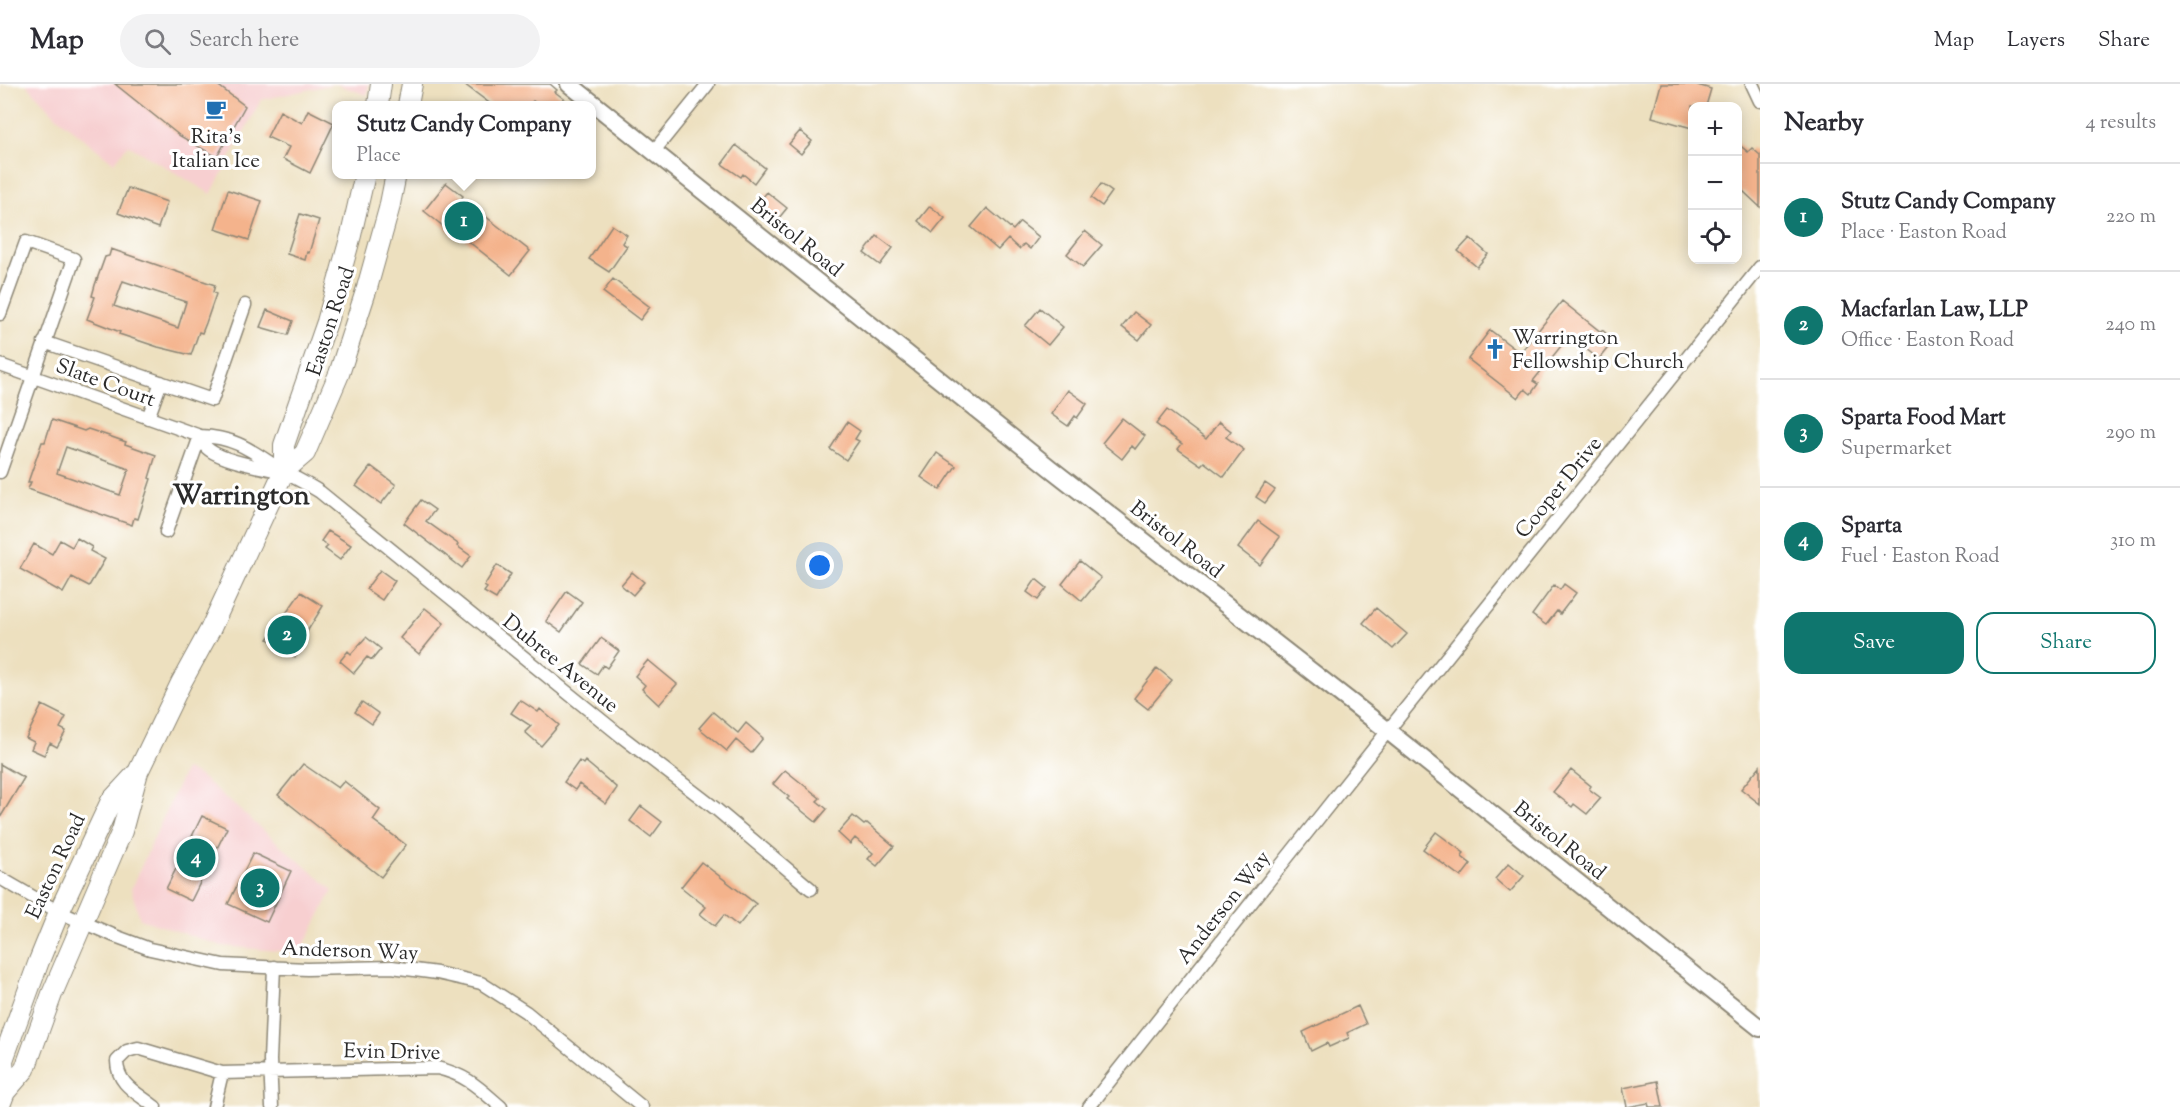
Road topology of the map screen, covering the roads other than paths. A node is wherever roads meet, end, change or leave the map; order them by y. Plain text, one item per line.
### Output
1 (381, 84) edge
2 (412, 84) edge
3 (569, 84) edge
4 (708, 84) edge
5 (1752, 84) edge
6 (379, 101) edge
7 (409, 101) edge
8 (591, 101) edge
9 (1760, 101) edge
10 (596, 105) edge
11 (654, 151) junction
12 (364, 179) edge
13 (395, 179) edge
14 (1760, 267) edge
15 (245, 305) dead end
16 (0, 314) edge
17 (44, 342) junction
18 (0, 365) edge
19 (32, 376) junction
20 (161, 382) junction
21 (148, 418) junction
22 (200, 436) junction
23 (284, 471) junction
24 (0, 472) edge
25 (166, 532) dead end
26 (1388, 731) junction
27 (138, 772) junction
28 (0, 878) edge
29 (811, 889) dead end
30 (59, 912) junction
31 (82, 922) junction
32 (274, 967) junction
33 (1760, 1028) edge
34 (270, 1071) junction
35 (222, 1073) junction
36 (2, 1099) edge
37 (155, 1107) edge
38 (214, 1107) edge
39 (272, 1107) edge
40 (501, 1107) edge
41 (642, 1107) edge
42 (1089, 1107) edge

1 - 6 highway
2 - 7 highway
3 - 8 main road, Bristol Road
4 - 11 street
5 - 9 street
10 - 11 main road, Bristol Road
11 - 26 main road, Bristol Road
12 - 23 highway, Easton Road
13 - 23 highway, Easton Road
14 - 26 street, Cooper Drive
15 - 20 street
16 - 17 street
17 - 19 street
17 - 20 street
18 - 19 street, Slate Court
19 - 21 street, Slate Court
19 - 24 street
20 - 21 street
21 - 22 street, Slate Court
22 - 23 street, Slate Court
22 - 25 street
23 - 27 highway, Easton Road
23 - 29 street, Dubree Avenue
26 - 33 main road, Bristol Road
26 - 42 street, Anderson Way
27 - 30 highway, Easton Road
27 - 31 highway, Easton Road
28 - 30 street, Anderson Way
30 - 31 street, Anderson Way
30 - 36 highway, Easton Road
31 - 32 street, Anderson Way
31 - 36 highway, Easton Road
32 - 34 street
32 - 41 street, Anderson Way
34 - 35 street, Evin Drive
34 - 39 street
34 - 40 street, Evin Drive
35 - 37 street, Evin Drive
35 - 38 street

